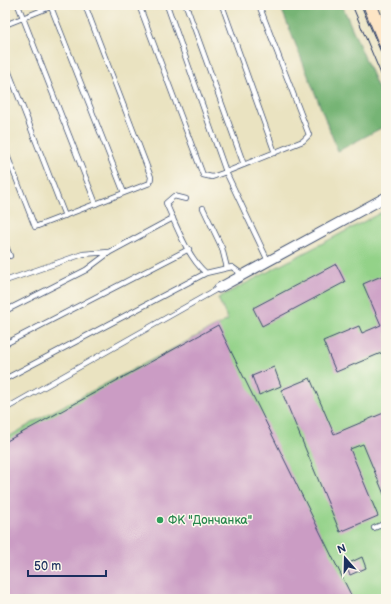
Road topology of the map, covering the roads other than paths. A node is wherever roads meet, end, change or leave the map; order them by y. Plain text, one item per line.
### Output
1 (18, 5) edge
2 (85, 5) edge
3 (139, 5) edge
4 (167, 5) edge
5 (186, 5) edge
6 (222, 5) edge
7 (259, 5) edge
8 (370, 5) edge
9 (53, 6) edge
10 (24, 19) junction
11 (5, 25) edge
12 (386, 44) edge
13 (5, 62) edge
14 (5, 150) edge
15 (275, 153) junction
16 (244, 165) junction
17 (226, 172) junction
18 (124, 193) junction
19 (386, 197) edge
20 (186, 199) dead end
21 (96, 204) junction
22 (202, 208) dead end
23 (65, 216) junction
24 (173, 218) junction
25 (5, 244) edge
26 (189, 249) junction
27 (110, 252) junction
28 (10, 256) dead end
29 (268, 261) junction
30 (227, 268) junction
31 (206, 272) junction
32 (243, 275) junction
33 (5, 281) edge
34 (219, 288) joint
35 (5, 311) edge
36 (5, 344) edge
37 (5, 379) edge
38 (5, 409) edge
39 (386, 523) edge
40 (374, 528) dead end

1 - 10 lane
2 - 18 lane
3 - 17 lane
4 - 17 lane
5 - 16 lane
6 - 15 lane
7 - 15 lane
8 - 12 street
9 - 10 lane
9 - 18 lane
10 - 11 lane
10 - 21 lane
13 - 23 lane
14 - 23 lane
15 - 16 lane
16 - 17 lane
17 - 29 lane
18 - 21 lane
19 - 29 street
20 - 24 lane
21 - 23 lane
22 - 30 lane
24 - 26 lane
24 - 27 lane
25 - 28 lane
26 - 31 lane
26 - 36 lane
27 - 33 lane
27 - 35 lane
29 - 32 street
30 - 31 lane
30 - 32 lane
31 - 37 lane
32 - 34 street
34 - 38 lane
39 - 40 lane

